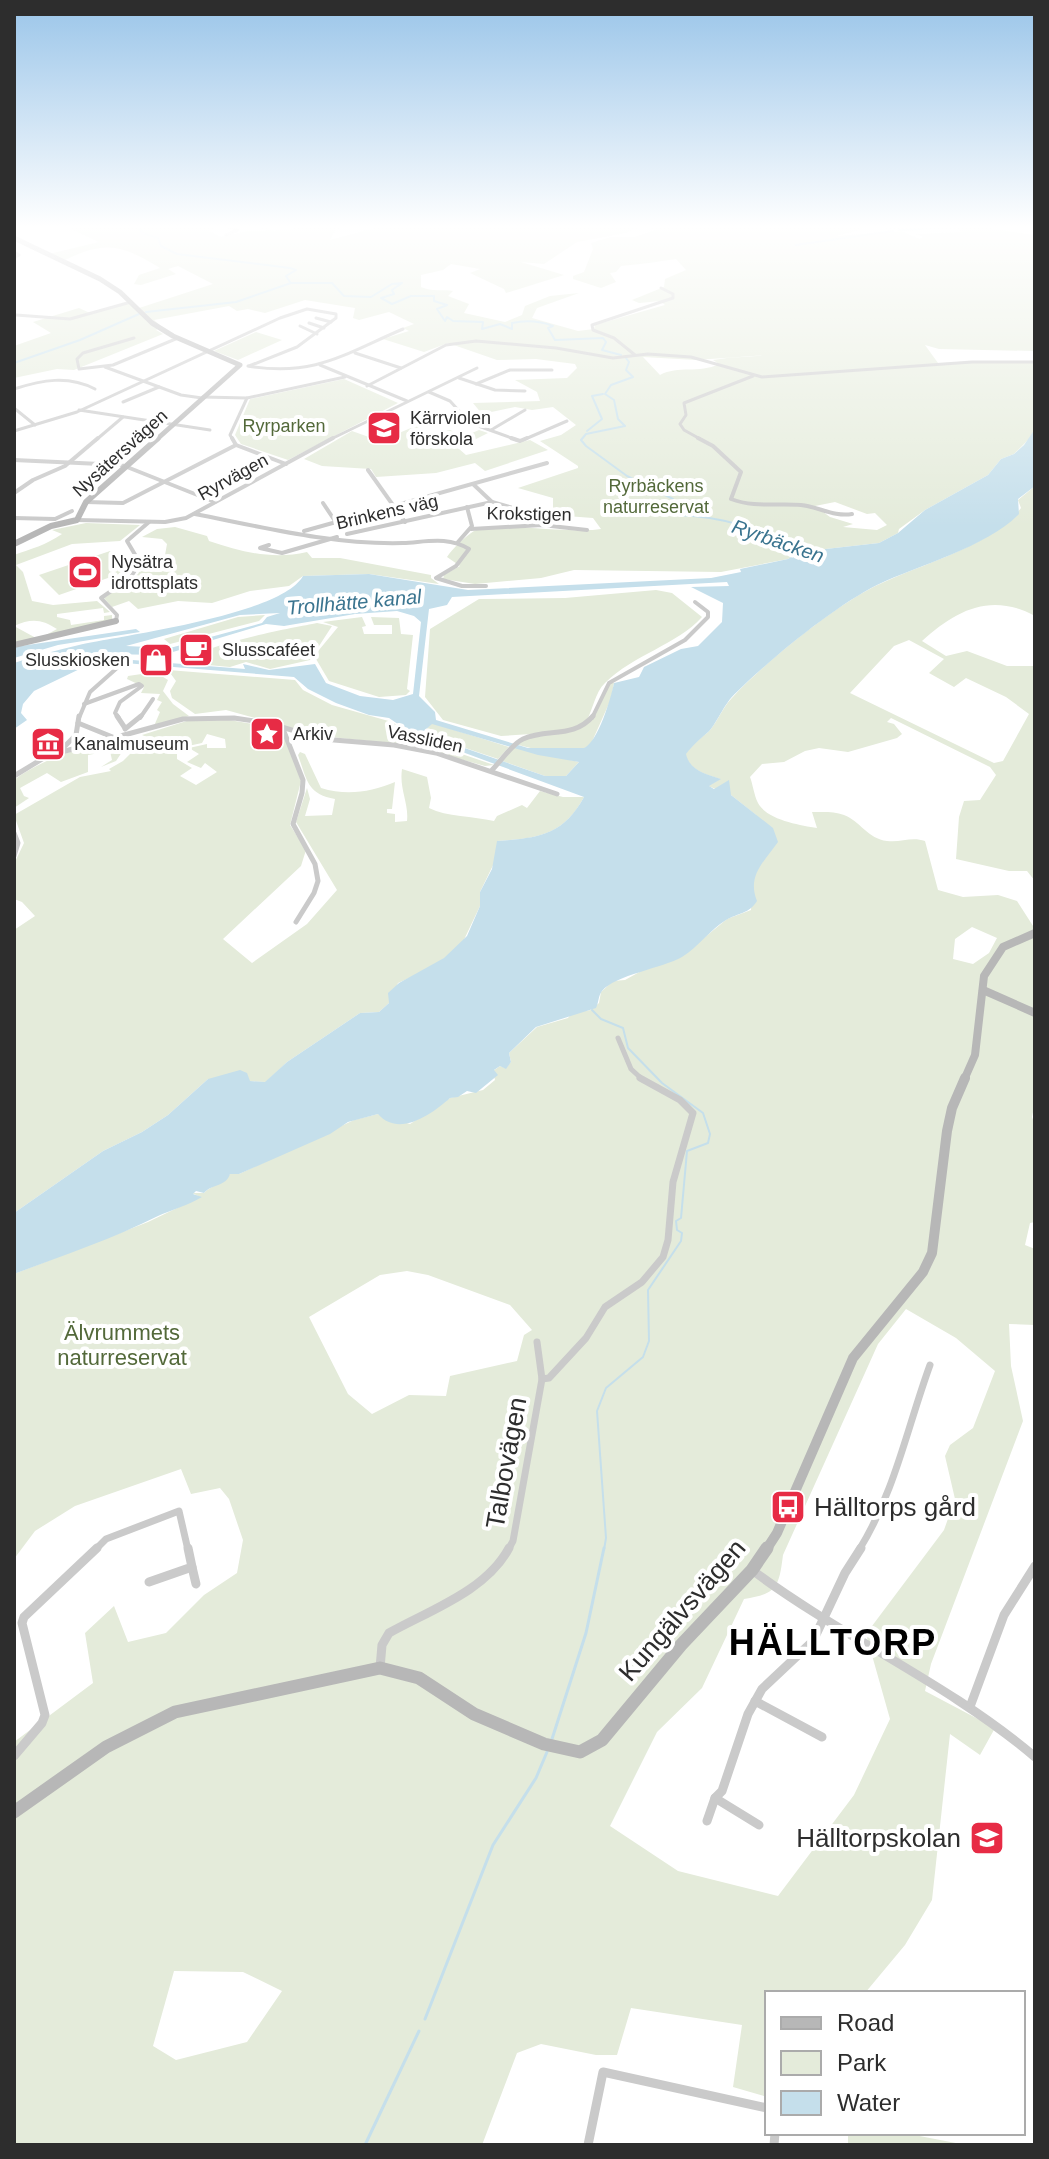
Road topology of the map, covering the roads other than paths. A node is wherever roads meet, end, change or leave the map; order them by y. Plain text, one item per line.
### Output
1 (157, 326) edge
2 (266, 326) edge
3 (300, 326) dead end
4 (317, 326) edge
5 (327, 326) edge
6 (592, 326) edge
7 (324, 328) junction
8 (403, 329) dead end
9 (317, 334) junction
10 (134, 338) dead end
11 (178, 338) junction
12 (207, 350) junction
13 (355, 353) junction
14 (635, 355) junction
15 (1035, 362) edge
16 (320, 365) junction
17 (240, 366) junction
18 (249, 366) junction
19 (105, 367) junction
20 (401, 368) junction
21 (477, 368) dead end
22 (552, 370) dead end
23 (753, 376) junction
24 (345, 377) junction
25 (458, 378) junction
26 (141, 380) junction
27 (476, 384) junction
28 (367, 386) junction
29 (159, 387) junction
30 (14, 389) edge
31 (95, 389) dead end
32 (525, 391) dead end
33 (429, 392) junction
34 (203, 398) junction
35 (247, 398) junction
36 (407, 401) junction
37 (123, 402) dead end
38 (14, 408) edge
39 (79, 410) junction
40 (525, 410) dead end
41 (123, 417) junction
42 (567, 421) dead end
43 (35, 425) junction
44 (172, 425) junction
45 (210, 430) dead end
46 (14, 431) edge
47 (490, 431) junction
48 (236, 445) junction
49 (14, 460) edge
50 (72, 461) junction
51 (547, 463) dead end
52 (286, 464) junction
53 (126, 466) junction
54 (368, 470) dead end
55 (164, 482) junction
56 (473, 484) junction
57 (14, 493) edge
58 (86, 502) junction
59 (216, 502) junction
60 (492, 502) junction
61 (323, 503) dead end
62 (393, 506) junction
63 (467, 507) junction
64 (72, 511) dead end
65 (531, 513) dead end
66 (195, 514) junction
67 (852, 514) dead end
68 (14, 518) edge
69 (77, 520) junction
70 (335, 521) junction
71 (149, 522) junction
72 (405, 522) junction
73 (471, 529) junction
74 (587, 530) dead end
75 (303, 532) junction
76 (340, 536) junction
77 (16, 541) edge
78 (458, 542) junction
79 (269, 545) dead end
80 (486, 586) dead end
81 (695, 602) dead end
82 (116, 621) joint
83 (14, 645) edge
84 (117, 668) dead end
85 (121, 686) dead end
86 (114, 695) junction
87 (153, 699) dead end
88 (84, 704) junction
89 (78, 723) junction
90 (128, 727) junction
91 (284, 728) junction
92 (138, 734) junction
93 (118, 737) junction
94 (58, 753) junction
95 (492, 770) junction
96 (14, 776) edge
97 (557, 794) dead end
98 (14, 833) edge
99 (14, 856) edge
100 (296, 922) dead end
101 (1035, 933) edge
102 (983, 990) junction
103 (1035, 1013) edge
104 (618, 1038) dead end
105 (537, 1342) dead end
106 (930, 1365) dead end
107 (542, 1379) junction
108 (1035, 1566) edge
109 (192, 1567) junction
110 (752, 1570) junction
111 (149, 1582) dead end
112 (196, 1584) dead end
113 (825, 1619) junction
114 (380, 1668) junction
115 (755, 1701) junction
116 (971, 1704) junction
117 (822, 1737) dead end
118 (14, 1756) edge
119 (1035, 1757) edge
120 (715, 1798) junction
121 (14, 1812) edge
122 (707, 1821) dead end
123 (759, 1825) dead end
124 (765, 2108) edge
125 (588, 2145) edge

1 - 11 street
2 - 12 street
3 - 9 street
4 - 7 street
5 - 7 street
6 - 14 street
7 - 9 street
8 - 13 street
9 - 18 street
10 - 19 street
11 - 12 street
11 - 19 street
12 - 17 street
12 - 26 street
13 - 16 street
13 - 20 street
14 - 20 street
14 - 23 street
15 - 23 street
16 - 18 street
16 - 24 street
17 - 18 street
17 - 34 street, Nysätersvägen
19 - 26 street
20 - 28 street
21 - 25 street, Ryrvägen
22 - 27 street
23 - 67 street
24 - 28 street
24 - 35 street
25 - 27 street
25 - 33 street, Ryrvägen
26 - 29 street
26 - 39 street
27 - 32 street
28 - 36 street
29 - 34 street
29 - 37 street
30 - 31 street
33 - 36 street, Ryrvägen
33 - 47 street
34 - 35 street
34 - 44 street, Nysätersvägen
35 - 48 street
36 - 52 street, Ryrvägen
38 - 43 street
39 - 41 street
39 - 43 street
40 - 47 street
41 - 44 street
41 - 50 street
42 - 47 street
43 - 46 street
44 - 45 street
44 - 53 street, Nysätersvägen
48 - 52 street
48 - 55 street
49 - 50 street
50 - 53 street
50 - 57 street
51 - 56 street
52 - 59 street, Ryrvägen
53 - 55 street
53 - 58 street, Nysätersvägen
54 - 62 street
55 - 58 street
55 - 59 street
56 - 60 street
56 - 62 street
58 - 69 street, Nysätersvägen
59 - 66 street, Ryrvägen
60 - 63 street, Brinkens väg
60 - 65 street, Brinkens väg
61 - 70 street
62 - 70 street
62 - 72 street
63 - 72 street, Brinkens väg
63 - 73 street, Krokstigen
64 - 68 street
66 - 71 street, Ryrvägen
66 - 75 street
69 - 71 street, Ryrvägen
69 - 77 street, Nysätersvägen
70 - 75 street
71 - 82 street
72 - 76 street, Brinkens väg
73 - 74 street, Krokstigen
73 - 78 street, Krokstigen
75 - 76 street
76 - 78 street
76 - 79 street, Brinkens väg
78 - 80 street
81 - 95 street
82 - 83 street
84 - 88 street
85 - 86 street
86 - 88 street
86 - 90 street
87 - 90 street
88 - 89 street
89 - 93 street
89 - 94 street
90 - 92 street
90 - 93 street
91 - 92 street, Vassliden
91 - 95 street, Vassliden
91 - 100 street
92 - 93 street, Vassliden
93 - 94 street, Vassliden
94 - 96 street, Vassliden
95 - 97 street, Vassliden
98 - 99 street
101 - 102 street, Kungälvsvägen
102 - 103 street
102 - 110 street, Kungälvsvägen
104 - 107 street
105 - 107 street, Talbovägen
106 - 113 street
107 - 114 street, Talbovägen
108 - 116 street
109 - 111 street
109 - 112 street
109 - 118 street
110 - 113 street
110 - 114 street, Kungälvsvägen
113 - 115 street
113 - 116 street
114 - 121 street, Kungälvsvägen
115 - 117 street
115 - 120 street
116 - 119 street
120 - 122 street
120 - 123 street
124 - 125 street

